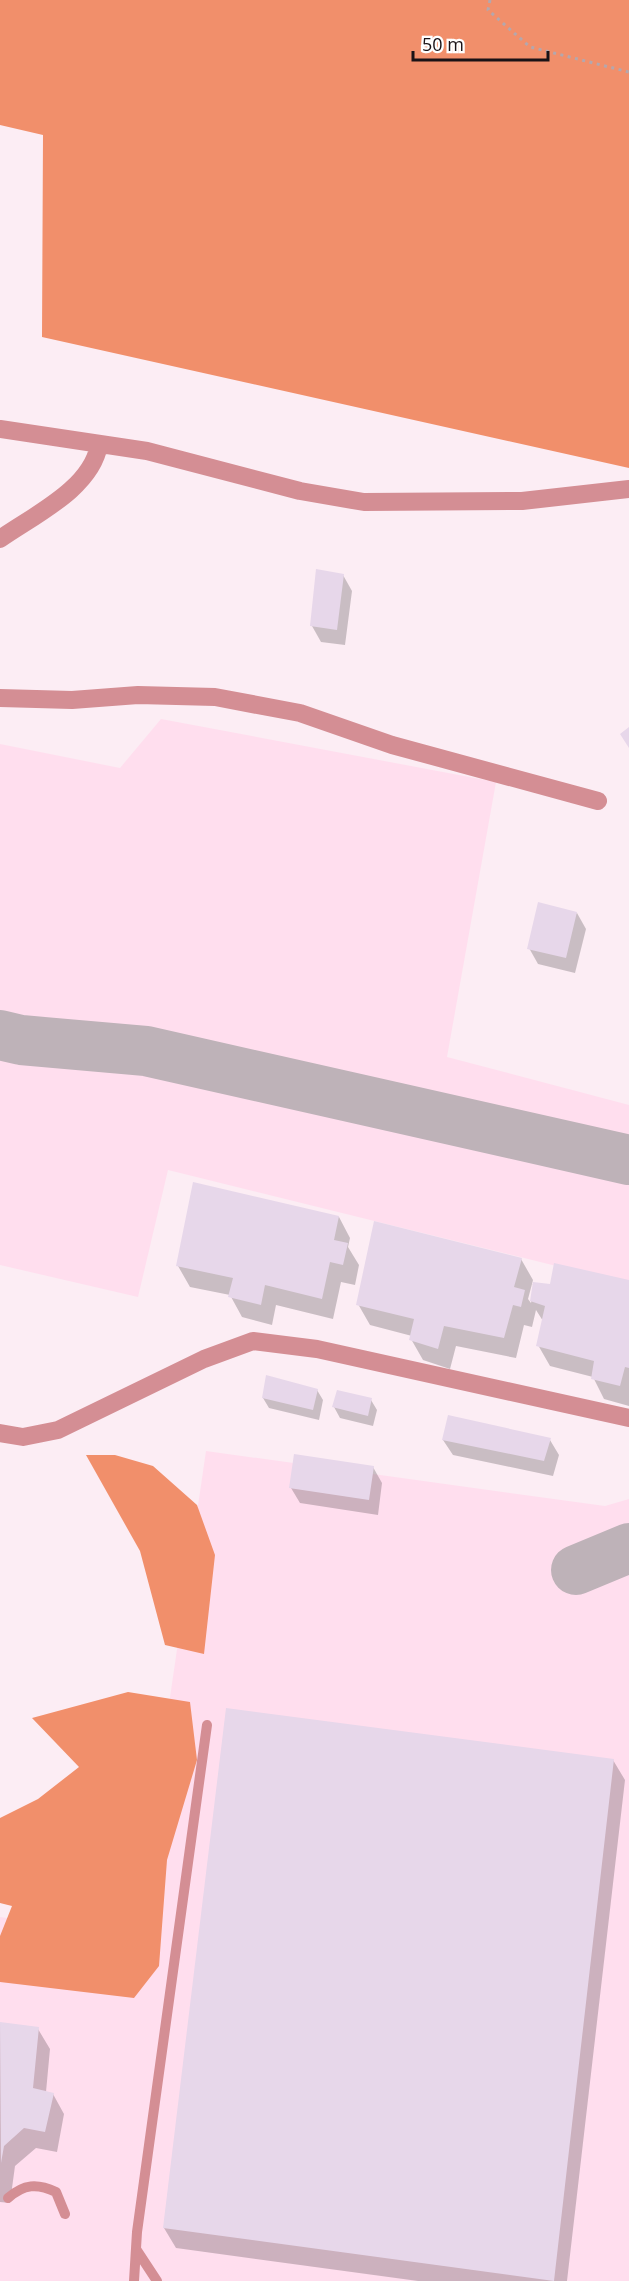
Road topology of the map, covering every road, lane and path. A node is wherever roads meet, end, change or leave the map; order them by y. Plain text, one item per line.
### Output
1 (490, 0) edge
2 (629, 72) edge
3 (0, 429) edge
4 (99, 445) junction
5 (629, 489) edge
6 (0, 539) edge
7 (0, 698) edge
8 (598, 801) dead end
9 (629, 1418) edge
10 (0, 1433) edge
11 (207, 1725) dead end
12 (8, 2198) dead end
13 (65, 2214) dead end
14 (136, 2249) junction
15 (134, 2281) edge
16 (157, 2281) edge

1 - 2 path
3 - 4 street
4 - 5 street
4 - 6 street
7 - 8 street
9 - 10 street
11 - 14 lane
12 - 13 lane
14 - 15 lane
14 - 16 lane

